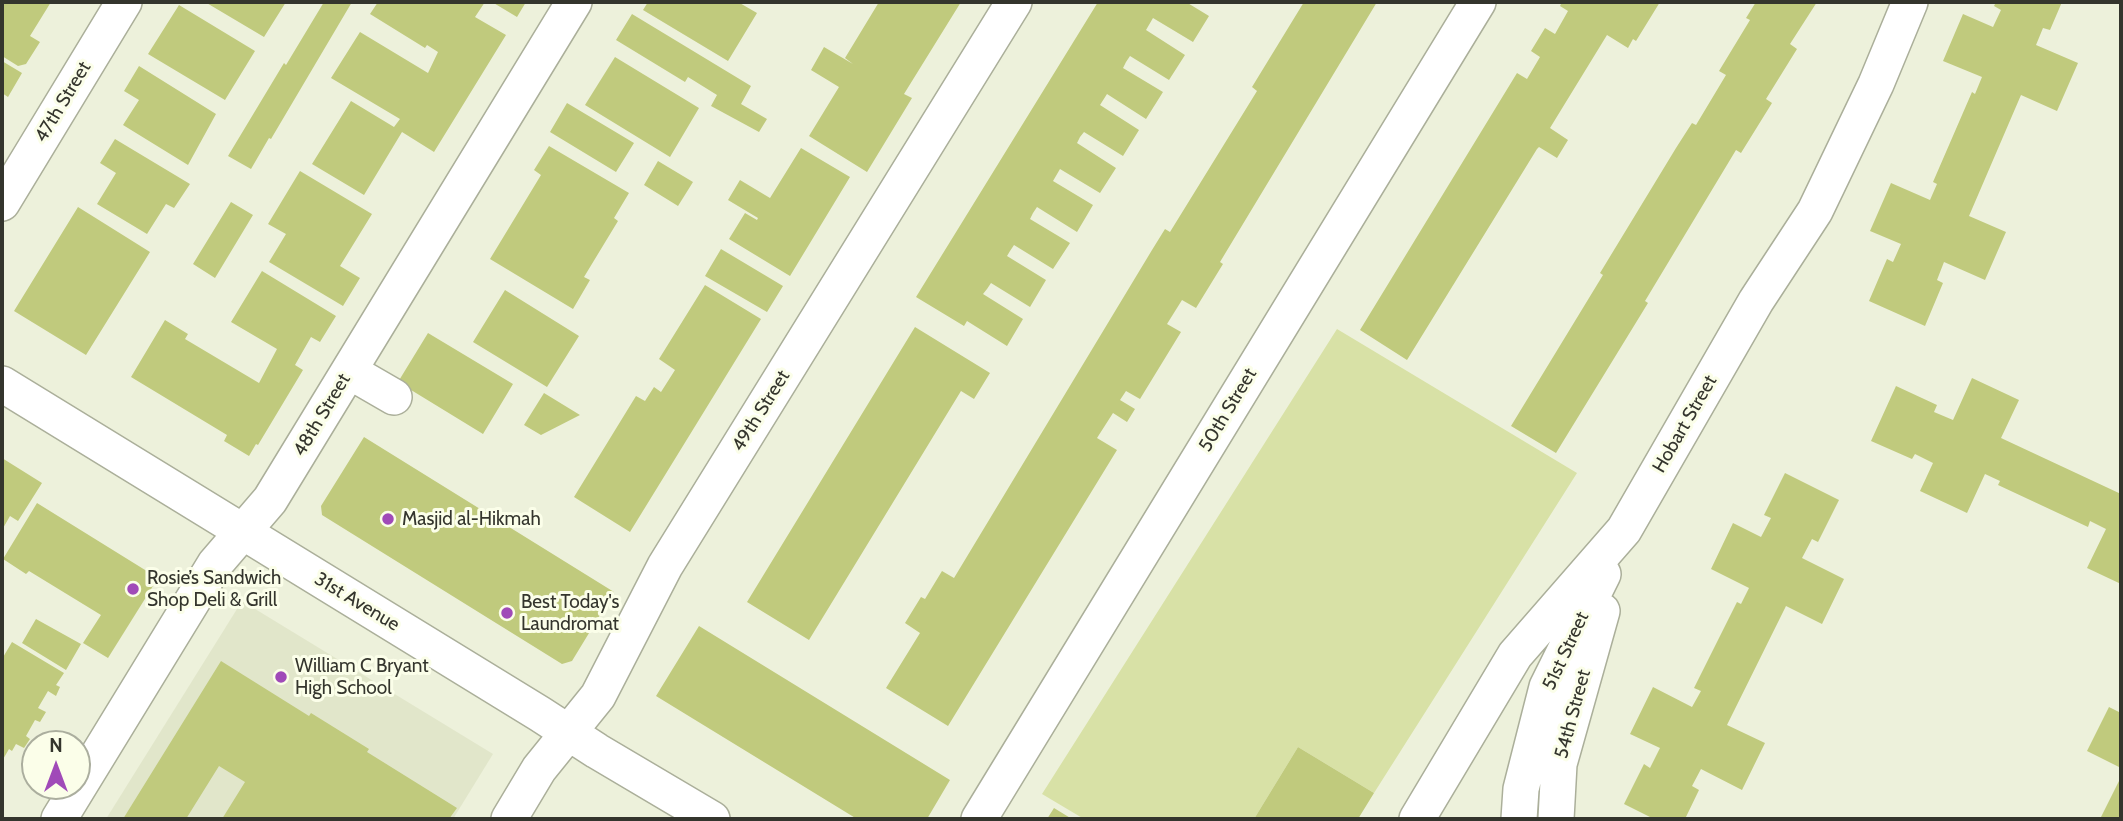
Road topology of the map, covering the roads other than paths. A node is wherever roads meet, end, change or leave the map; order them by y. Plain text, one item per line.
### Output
1 (124, 2) edge
2 (574, 2) edge
3 (1014, 2) edge
4 (1478, 2) edge
5 (1910, 2) edge
6 (2, 203) edge
7 (349, 371) junction
8 (2, 384) edge
9 (394, 397) dead end
10 (1625, 530) junction
11 (243, 531) junction
12 (569, 732) junction
13 (59, 819) edge
14 (509, 819) edge
15 (712, 819) edge
16 (979, 819) edge
17 (1417, 819) edge
18 (1519, 819) edge
19 (1556, 819) edge

1 - 6 street, 47th Street
2 - 7 street, 48th Street
3 - 12 street, 49th Street
4 - 16 street, 50th Street
5 - 10 street, Hobart Street
7 - 9 street
7 - 11 street, 48th Street
8 - 11 street, 31st Avenue
10 - 17 street, Hobart Street
10 - 18 street, 51st Street
10 - 19 street, 54th Street
11 - 12 street, 31st Avenue
11 - 13 street, 48th Street
12 - 14 street, 49th Street
12 - 15 street, 31st Avenue

